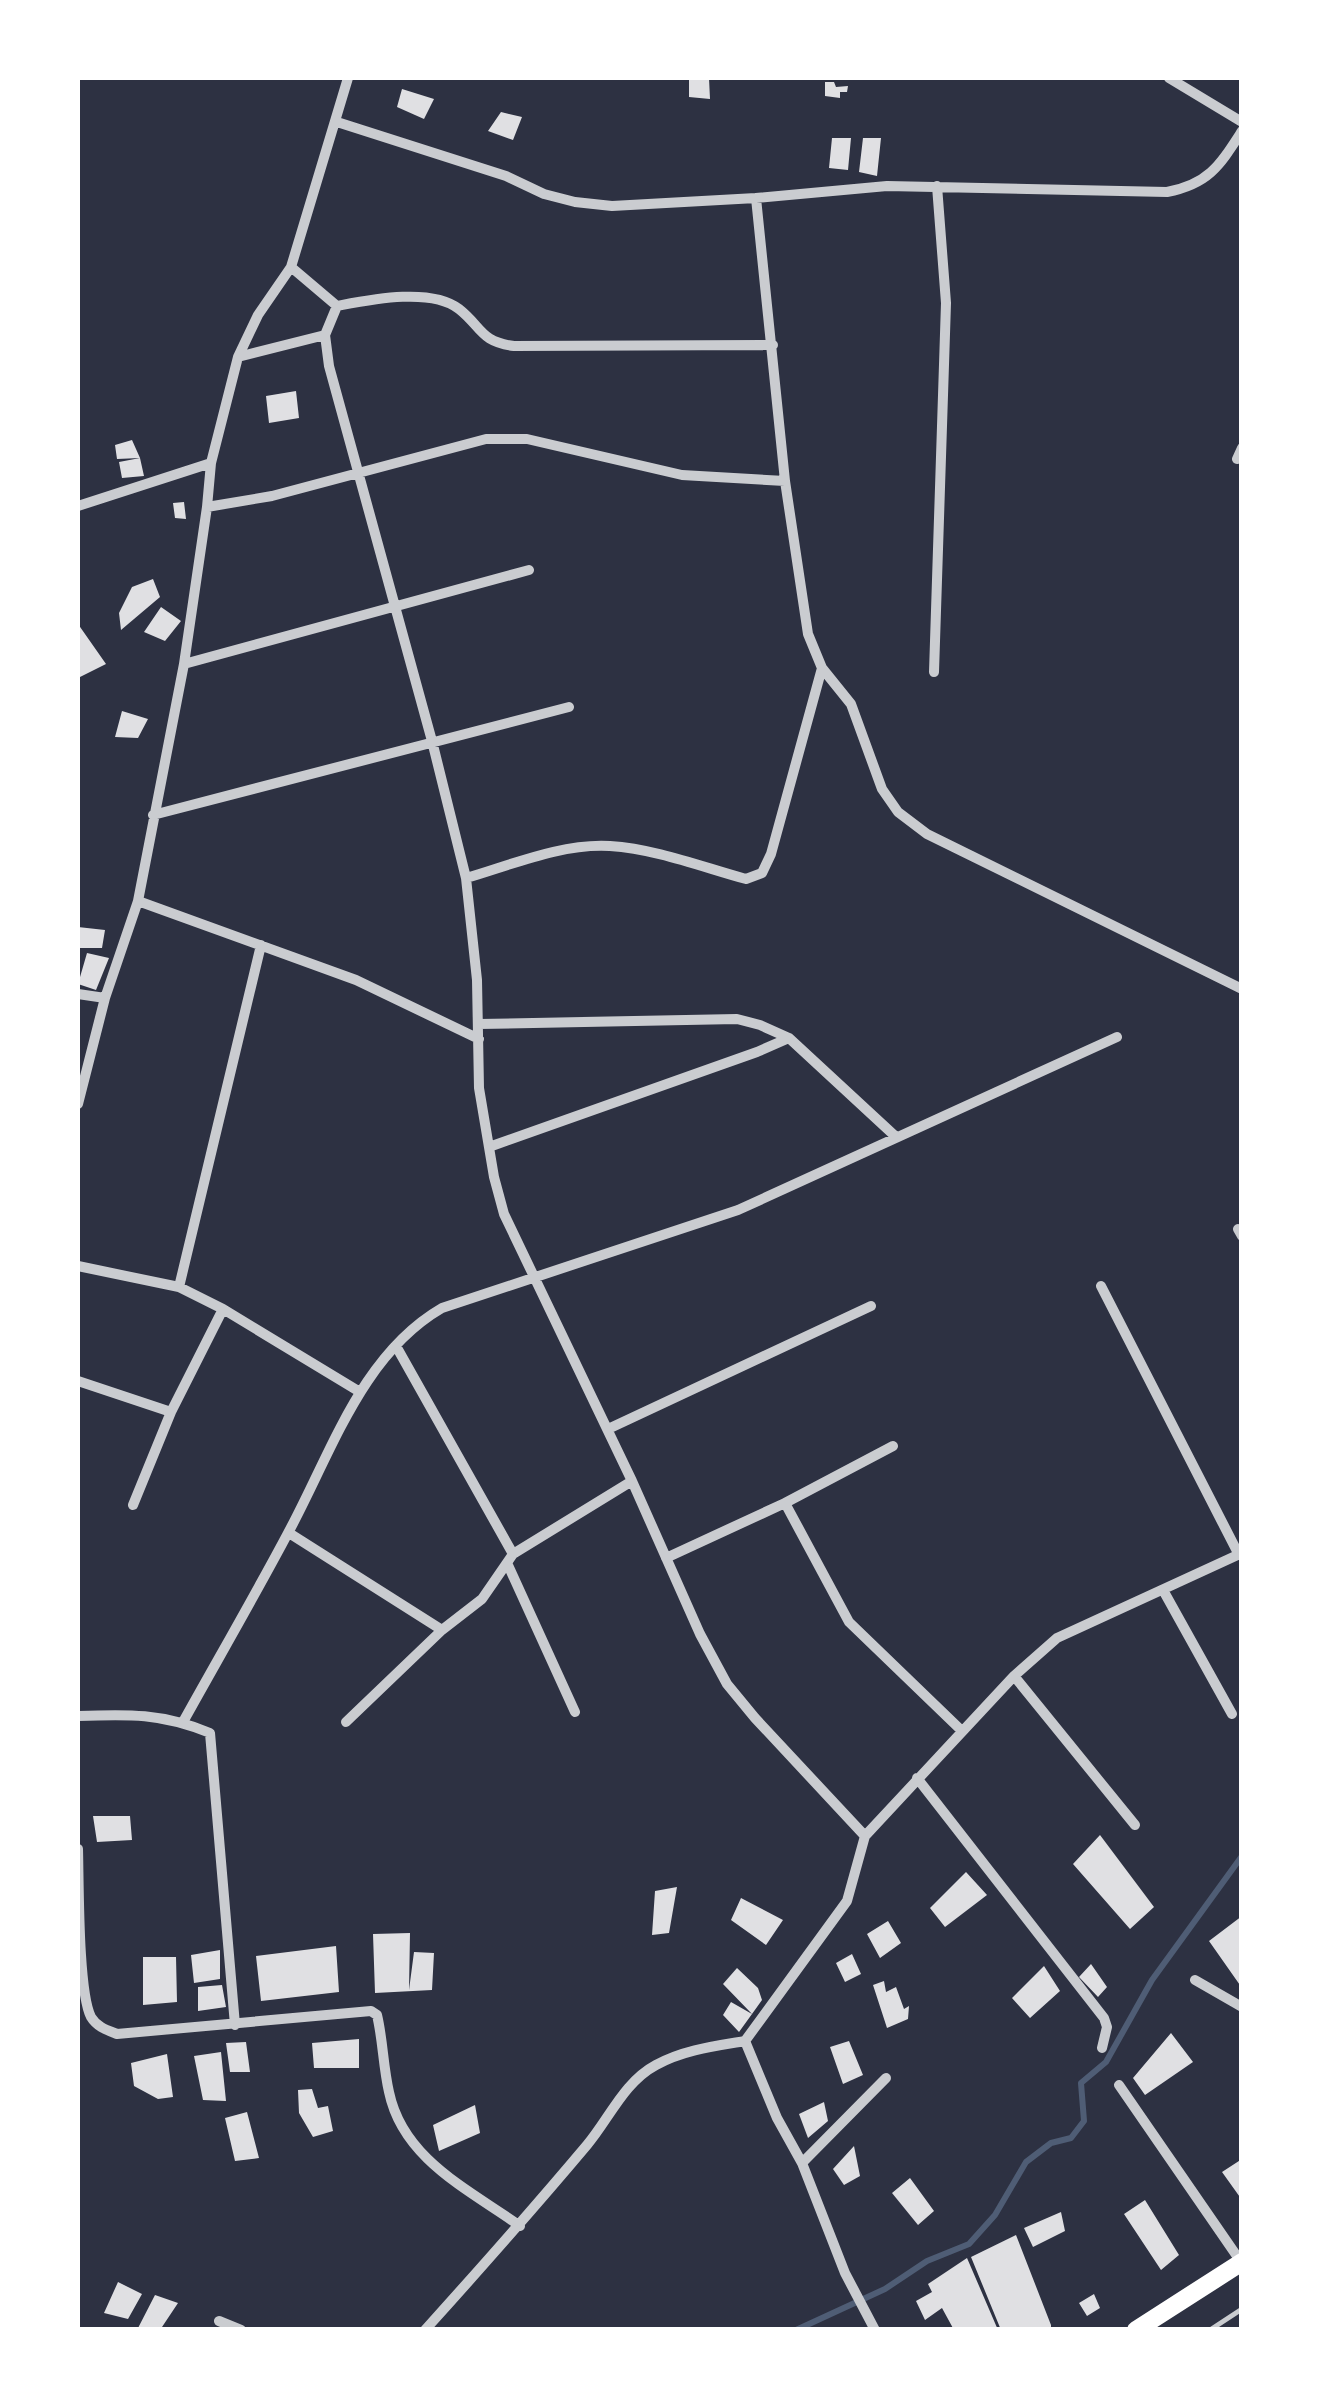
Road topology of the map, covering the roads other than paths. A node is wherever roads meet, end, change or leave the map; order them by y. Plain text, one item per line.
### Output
1 (348, 78) edge
2 (1169, 78) edge
3 (336, 122) junction
4 (1242, 122) edge
5 (1242, 131) edge
6 (936, 186) junction
7 (756, 198) junction
8 (291, 267) junction
9 (337, 306) junction
10 (325, 335) junction
11 (773, 345) junction
12 (238, 357) junction
13 (210, 464) junction
14 (357, 474) junction
15 (785, 481) junction
16 (78, 506) edge
17 (208, 506) junction
18 (529, 570) dead end
19 (393, 605) junction
20 (184, 664) junction
21 (822, 668) junction
22 (934, 672) dead end
23 (569, 707) dead end
24 (432, 741) junction
25 (153, 815) junction
26 (466, 878) junction
27 (138, 901) junction
28 (260, 945) junction
29 (1242, 988) edge
30 (78, 994) edge
31 (104, 998) junction
32 (480, 1024) junction
33 (1117, 1036) dead end
34 (789, 1038) junction
35 (479, 1040) junction
36 (78, 1104) edge
37 (895, 1136) junction
38 (489, 1147) junction
39 (78, 1266) edge
40 (532, 1278) junction
41 (1101, 1286) dead end
42 (179, 1287) junction
43 (872, 1306) dead end
44 (223, 1309) junction
45 (396, 1346) junction
46 (78, 1382) edge
47 (360, 1392) junction
48 (171, 1412) junction
49 (608, 1430) junction
50 (894, 1446) dead end
51 (632, 1481) junction
52 (785, 1503) junction
53 (134, 1505) dead end
54 (288, 1533) junction
55 (1240, 1554) edge
56 (666, 1558) junction
57 (511, 1559) junction
58 (1163, 1590) junction
59 (442, 1630) junction
60 (1014, 1676) junction
61 (575, 1712) dead end
62 (1232, 1714) dead end
63 (78, 1716) edge
64 (183, 1722) junction
65 (346, 1722) dead end
66 (962, 1732) junction
67 (917, 1778) junction
68 (1136, 1825) dead end
69 (864, 1836) junction
70 (78, 1849) edge
71 (1195, 1980) dead end
72 (1242, 2007) edge
73 (235, 2026) junction
74 (744, 2041) junction
75 (1102, 2048) dead end
76 (886, 2078) dead end
77 (1119, 2085) dead end
78 (802, 2162) junction
79 (520, 2226) junction
80 (1241, 2262) edge
81 (1242, 2309) edge
82 (219, 2321) dead end
83 (240, 2330) edge
84 (425, 2330) edge
85 (876, 2330) edge
86 (1136, 2330) edge
87 (1210, 2330) edge

1 - 3 street
2 - 4 street
3 - 7 street
3 - 8 street
5 - 6 street
6 - 7 street
6 - 22 street
7 - 11 street
8 - 9 street
8 - 12 street
9 - 10 street
9 - 11 street
10 - 12 street
10 - 14 street
11 - 15 street
12 - 13 street
13 - 16 street
13 - 17 street
14 - 15 street
14 - 17 street
14 - 19 street
15 - 21 street
17 - 20 street
18 - 19 street
19 - 20 street
19 - 24 street
20 - 25 street
21 - 26 street
21 - 29 street
23 - 24 street
24 - 25 street
24 - 26 street
25 - 27 street
26 - 32 street
27 - 28 street
27 - 31 street
28 - 35 street
28 - 42 street
30 - 31 street
31 - 36 street
32 - 34 street
32 - 35 street
33 - 37 street
34 - 37 street
34 - 38 street
35 - 38 street
37 - 40 street
38 - 40 street
39 - 42 street
40 - 45 street
40 - 49 street
41 - 55 street
42 - 44 street
43 - 49 street
44 - 47 street
44 - 48 street
45 - 47 street
45 - 57 street
46 - 48 street
47 - 54 street
48 - 53 street
49 - 51 street
50 - 52 street
51 - 56 street
51 - 57 street
52 - 56 street
52 - 66 street
54 - 59 street
54 - 64 street
55 - 58 street
56 - 69 street
57 - 59 street
57 - 61 street
58 - 60 street
58 - 62 street
59 - 65 street
60 - 66 street
60 - 68 street
63 - 64 street
64 - 73 street
66 - 67 street
67 - 69 street
67 - 75 street
69 - 74 street
70 - 73 street
71 - 72 street
73 - 79 street
74 - 78 street
74 - 79 street
76 - 78 street
77 - 80 street
78 - 85 street
79 - 84 street
80 - 86 highway
81 - 87 lane
82 - 83 street

